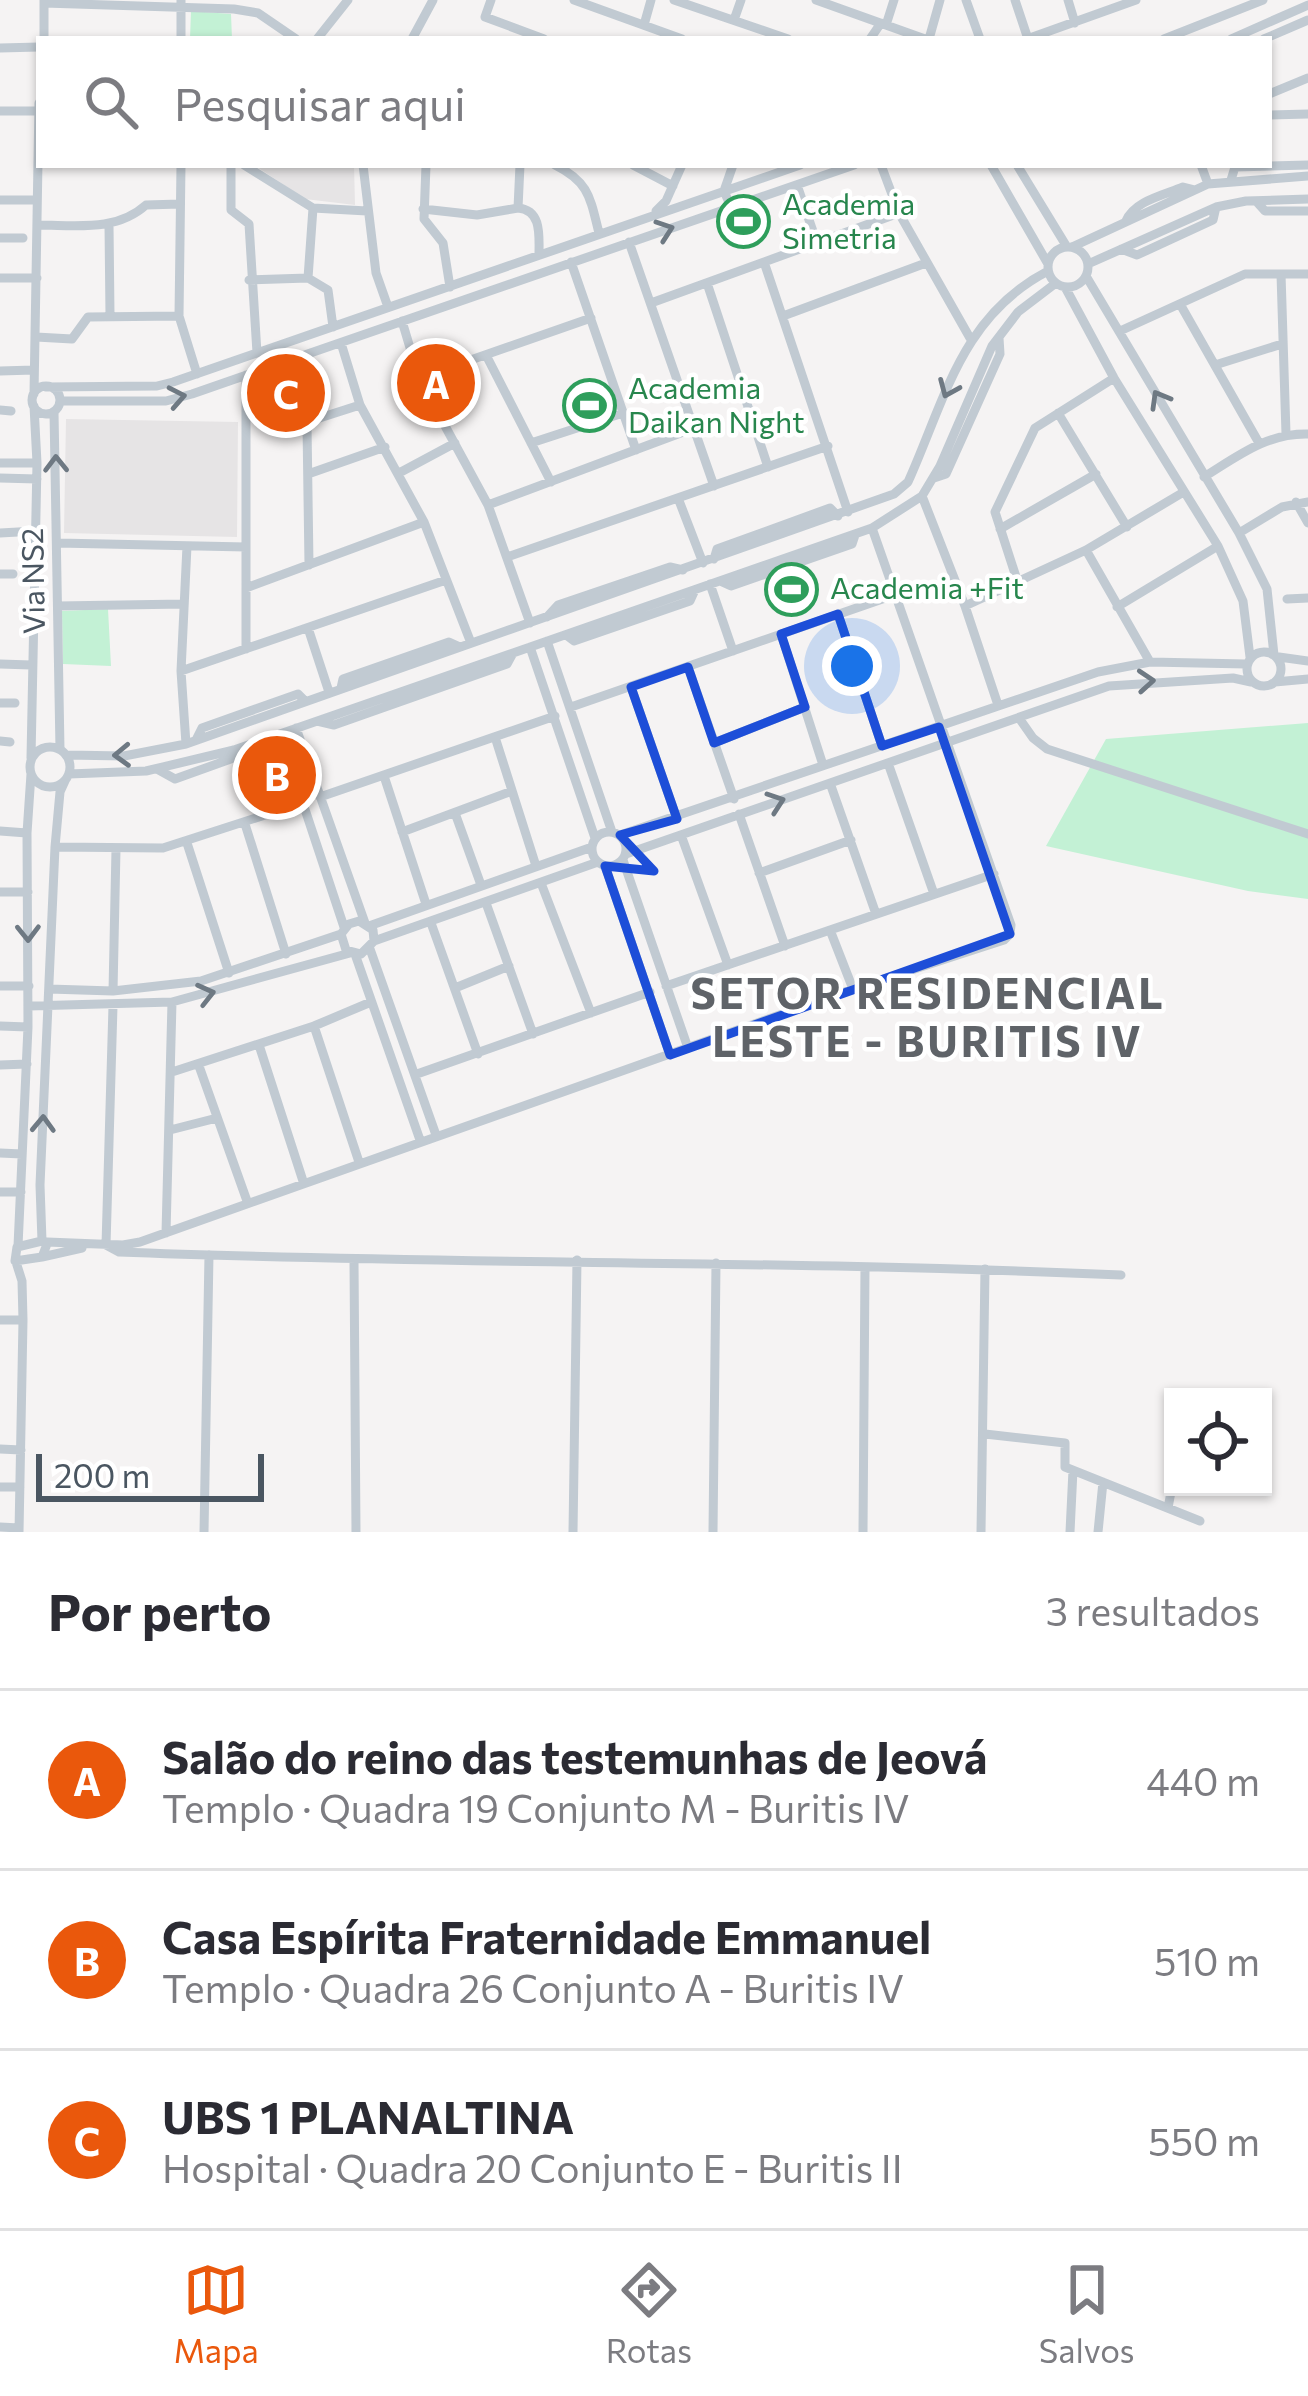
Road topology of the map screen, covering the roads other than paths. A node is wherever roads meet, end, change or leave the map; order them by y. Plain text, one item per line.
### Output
1 (328, 0) edge
2 (433, 0) edge
3 (491, 0) edge
4 (652, 0) edge
5 (674, 0) edge
6 (741, 0) edge
7 (816, 0) edge
8 (894, 0) edge
9 (940, 0) edge
10 (966, 0) edge
11 (1016, 0) edge
12 (1068, 0) edge
13 (1136, 0) edge
14 (1262, 0) edge
15 (582, 1) edge
16 (44, 2) edge
17 (181, 3) edge
18 (1116, 4) edge
19 (1308, 4) edge
20 (234, 5) edge
21 (344, 5) edge
22 (844, 5) edge
23 (734, 20) junction
24 (1308, 20) edge
25 (501, 23) junction
26 (1076, 23) junction
27 (883, 24) junction
28 (644, 25) junction
29 (655, 34) edge
30 (44, 36) edge
31 (181, 36) edge
32 (292, 36) edge
33 (319, 36) edge
34 (414, 36) edge
35 (496, 36) edge
36 (536, 36) edge
37 (779, 36) edge
38 (873, 36) edge
39 (918, 36) edge
40 (928, 36) edge
41 (979, 36) edge
42 (1027, 36) edge
43 (1037, 36) edge
44 (1172, 36) edge
45 (1256, 36) edge
46 (36, 47) edge
47 (0, 48) edge
48 (1308, 78) edge
49 (1272, 93) edge
50 (36, 107) edge
51 (0, 112) edge
52 (1308, 114) edge
53 (1272, 115) edge
54 (1308, 165) edge
55 (1272, 166) edge
56 (38, 168) edge
57 (181, 168) edge
58 (231, 168) edge
59 (249, 168) edge
60 (363, 168) edge
61 (426, 168) edge
62 (520, 168) edge
63 (560, 168) edge
64 (639, 168) edge
65 (681, 168) edge
66 (732, 168) edge
67 (791, 168) edge
68 (845, 168) edge
69 (882, 168) edge
70 (993, 168) edge
71 (1019, 168) edge
72 (1203, 168) edge
73 (1235, 168) edge
74 (1308, 176) edge
75 (1231, 180) junction
76 (1208, 184) junction
77 (797, 185) junction
78 (674, 186) junction
79 (724, 191) junction
80 (1034, 192) junction
81 (710, 195) junction
82 (1308, 199) edge
83 (0, 200) edge
84 (37, 200) junction
85 (1256, 201) junction
86 (180, 204) junction
87 (1016, 206) junction
88 (731, 207) junction
89 (313, 208) junction
90 (518, 208) junction
91 (423, 209) junction
92 (367, 211) junction
93 (1308, 211) edge
94 (717, 212) junction
95 (899, 213) junction
96 (652, 214) junction
97 (38, 225) junction
98 (109, 225) junction
99 (599, 233) junction
100 (0, 238) edge
101 (23, 238) dead end
102 (629, 242) junction
103 (817, 243) junction
104 (1070, 247) junction
105 (539, 254) junction
106 (571, 262) junction
107 (764, 262) junction
108 (926, 263) junction
109 (1048, 268) junction
110 (1087, 270) junction
111 (1281, 274) junction
112 (1308, 274) edge
113 (483, 275) junction
114 (0, 278) edge
115 (37, 278) junction
116 (308, 278) junction
117 (250, 280) junction
118 (470, 280) junction
119 (707, 283) junction
120 (1060, 285) junction
121 (450, 287) junction
122 (488, 291) junction
123 (472, 296) junction
124 (651, 303) junction
125 (1180, 304) junction
126 (388, 307) junction
127 (110, 315) junction
128 (179, 316) junction
129 (783, 316) junction
130 (591, 318) junction
131 (402, 321) junction
132 (333, 327) junction
133 (321, 331) junction
134 (1120, 331) junction
135 (309, 335) junction
136 (36, 337) junction
137 (970, 338) junction
138 (340, 343) junction
139 (1282, 344) junction
140 (327, 347) junction
141 (257, 353) junction
142 (309, 354) junction
143 (485, 355) junction
144 (1215, 365) junction
145 (34, 370) junction
146 (0, 371) edge
147 (197, 374) junction
148 (246, 375) junction
149 (419, 378) junction
150 (1114, 378) junction
151 (46, 386) junction
152 (34, 400) junction
153 (360, 405) junction
154 (57, 406) junction
155 (623, 413) junction
156 (1058, 413) junction
157 (308, 422) junction
158 (694, 428) junction
159 (1286, 434) junction
160 (1308, 434) edge
161 (455, 443) junction
162 (531, 443) junction
163 (1259, 443) junction
164 (828, 446) junction
165 (385, 447) junction
166 (636, 450) junction
167 (1190, 454) junction
168 (0, 463) edge
169 (16, 463) junction
170 (37, 463) junction
171 (1164, 463) junction
172 (768, 467) junction
173 (308, 473) junction
174 (399, 473) junction
175 (1096, 474) junction
176 (1204, 477) junction
177 (0, 478) edge
178 (17, 478) junction
179 (37, 478) junction
180 (551, 482) junction
181 (714, 486) junction
182 (1182, 493) junction
183 (922, 496) junction
184 (678, 498) junction
185 (1302, 502) edge
186 (488, 506) junction
187 (843, 514) junction
188 (424, 522) junction
189 (1308, 523) edge
190 (1126, 527) junction
191 (872, 528) junction
192 (1000, 529) junction
193 (36, 531) junction
194 (0, 533) edge
195 (1239, 533) junction
196 (855, 535) junction
197 (58, 543) junction
198 (187, 546) junction
199 (1218, 546) junction
200 (246, 547) junction
201 (749, 547) junction
202 (1086, 550) junction
203 (57, 556) junction
204 (35, 557) junction
205 (507, 557) junction
206 (708, 561) junction
207 (309, 565) junction
208 (758, 568) junction
209 (35, 570) junction
210 (58, 570) junction
211 (682, 570) junction
212 (0, 574) edge
213 (13, 574) dead end
214 (446, 580) junction
215 (715, 582) junction
216 (1018, 583) junction
217 (246, 588) junction
218 (695, 589) junction
219 (617, 592) junction
220 (894, 595) junction
221 (1308, 598) edge
222 (1287, 599) dead end
223 (184, 604) junction
224 (58, 606) junction
225 (965, 606) junction
226 (1118, 607) junction
227 (625, 614) junction
228 (838, 614) junction
229 (547, 617) junction
230 (530, 623) junction
231 (308, 628) junction
232 (566, 634) junction
233 (781, 634) junction
234 (547, 641) junction
235 (465, 645) junction
236 (530, 647) junction
237 (246, 649) junction
238 (733, 651) junction
239 (513, 653) junction
240 (1276, 656) junction
241 (1248, 661) junction
242 (1308, 661) edge
243 (1150, 662) junction
244 (0, 664) edge
245 (31, 664) junction
246 (688, 667) junction
247 (399, 668) junction
248 (181, 671) junction
249 (1308, 680) edge
250 (1251, 682) junction
251 (1275, 682) junction
252 (631, 687) junction
253 (335, 690) junction
254 (406, 690) junction
255 (0, 703) edge
256 (15, 703) dead end
257 (805, 706) junction
258 (998, 706) junction
259 (572, 707) junction
260 (555, 716) junction
261 (1019, 718) junction
262 (317, 721) junction
263 (939, 727) junction
264 (296, 728) junction
265 (280, 734) junction
266 (495, 737) junction
267 (191, 742) junction
268 (714, 743) junction
269 (944, 743) junction
270 (882, 746) junction
271 (63, 752) junction
272 (32, 758) junction
273 (887, 763) junction
274 (823, 765) junction
275 (31, 774) junction
276 (384, 776) junction
277 (67, 778) junction
278 (830, 784) junction
279 (512, 791) junction
280 (320, 797) junction
281 (734, 799) junction
282 (305, 802) junction
283 (455, 812) junction
284 (739, 814) junction
285 (677, 819) junction
286 (245, 824) junction
287 (0, 832) edge
288 (27, 832) junction
289 (402, 832) junction
290 (616, 834) junction
291 (1308, 834) edge
292 (681, 835) junction
293 (851, 840) junction
294 (187, 843) junction
295 (594, 843) junction
296 (55, 847) junction
297 (116, 849) junction
298 (625, 857) junction
299 (601, 864) junction
300 (536, 866) junction
301 (759, 873) junction
302 (994, 874) junction
303 (541, 883) junction
304 (481, 885) junction
305 (0, 892) edge
306 (28, 892) junction
307 (934, 894) junction
308 (487, 902) junction
309 (425, 904) junction
310 (876, 914) junction
311 (431, 923) junction
312 (367, 924) junction
313 (830, 930) junction
314 (343, 931) junction
315 (372, 945) junction
316 (785, 946) junction
317 (286, 954) junction
318 (353, 954) junction
319 (728, 965) junction
320 (509, 966) junction
321 (230, 973) junction
322 (0, 986) edge
323 (28, 986) junction
324 (666, 986) junction
325 (454, 988) junction
326 (49, 989) junction
327 (853, 989) junction
328 (113, 991) junction
329 (650, 992) junction
330 (172, 1002) junction
331 (371, 1002) junction
332 (48, 1005) junction
333 (28, 1006) junction
334 (113, 1006) junction
335 (591, 1013) junction
336 (0, 1026) edge
337 (314, 1026) junction
338 (28, 1027) junction
339 (533, 1034) junction
340 (259, 1045) junction
341 (688, 1048) junction
342 (478, 1054) junction
343 (670, 1054) junction
344 (27, 1064) junction
345 (0, 1065) edge
346 (199, 1066) junction
347 (172, 1072) junction
348 (417, 1075) junction
349 (217, 1118) junction
350 (170, 1130) junction
351 (436, 1135) junction
352 (420, 1140) junction
353 (0, 1154) edge
354 (22, 1154) junction
355 (359, 1162) junction
356 (303, 1181) junction
357 (0, 1192) edge
358 (21, 1192) junction
359 (247, 1201) junction
360 (166, 1233) junction
361 (44, 1242) junction
362 (93, 1244) junction
363 (106, 1245) junction
364 (17, 1247) junction
365 (0, 1248) edge
366 (209, 1256) junction
367 (42, 1257) junction
368 (577, 1260) junction
369 (0, 1261) edge
370 (29, 1261) junction
371 (354, 1261) junction
372 (15, 1262) junction
373 (716, 1263) junction
374 (866, 1268) junction
375 (985, 1269) junction
376 (1121, 1275) dead end
377 (22, 1281) junction
378 (0, 1320) edge
379 (23, 1320) junction
380 (985, 1434) junction
381 (0, 1450) edge
382 (21, 1450) junction
383 (1073, 1470) junction
384 (1103, 1482) junction
385 (0, 1486) edge
386 (20, 1487) junction
387 (1170, 1496) edge
388 (1168, 1508) junction
389 (1200, 1521) dead end
390 (0, 1527) edge
391 (19, 1530) edge
392 (204, 1532) edge
393 (356, 1532) edge
394 (573, 1532) edge
395 (713, 1532) edge
396 (863, 1532) edge
397 (981, 1532) edge
398 (1070, 1532) edge
399 (1098, 1532) edge

1 - 21 street
2 - 34 street
3 - 25 street
4 - 28 street
5 - 23 street
6 - 23 street
7 - 22 street
8 - 27 street
9 - 40 street
10 - 41 street
11 - 42 street
12 - 26 street
13 - 18 street
14 - 44 street
15 - 28 street
16 - 17 street
16 - 30 street
17 - 20 street
17 - 31 street
18 - 26 street
19 - 45 street
20 - 32 street
21 - 33 street
22 - 27 street
23 - 37 street
24 - 45 street
25 - 35 street
25 - 36 street
26 - 43 street
27 - 38 street
27 - 39 street
28 - 29 street
46 - 47 street
48 - 49 street
50 - 51 street
52 - 53 street
54 - 55 street
56 - 84 street, Via NS2
57 - 86 street
58 - 117 street
59 - 89 street
60 - 92 street
61 - 91 street
62 - 90 street
63 - 99 street
64 - 78 street
65 - 78 street
66 - 79 street
67 - 79 street
68 - 77 street
69 - 95 street
70 - 87 street
71 - 80 street
72 - 76 street
73 - 75 street
74 - 75 street
75 - 76 street
76 - 104 street
77 - 88 street
77 - 103 street
78 - 96 street
79 - 81 street
79 - 88 street
80 - 87 street
80 - 104 street
81 - 94 street
81 - 96 street
82 - 85 street
83 - 84 street
84 - 97 street, Via NS2
85 - 93 street
85 - 110 street
86 - 98 street
86 - 128 street
87 - 109 street
88 - 94 street
89 - 92 street
89 - 116 street
90 - 91 street
90 - 105 street
91 - 121 street
92 - 126 street
102 -> 94 street
95 - 103 street
95 - 108 street
96 - 99 street
97 - 98 street
97 - 115 street, Via NS2
98 - 127 street
99 - 105 street
100 - 101 street
102 - 106 street
102 - 124 street
103 - 107 street
104 - 109 street
104 - 110 street
105 - 113 street
106 - 122 street
106 - 130 street
107 - 119 street
107 - 129 street
108 - 129 street
108 - 137 street
109 - 120 street
109 - 137 street
110 - 120 street
110 - 134 street
111 - 112 street
111 - 125 street
111 - 139 street
113 - 118 street
113 - 122 street
114 - 115 street
115 - 136 street, Via NS2
116 - 117 street
116 - 132 street
117 - 141 street
118 - 121 street
118 - 123 street
119 - 124 street
119 - 172 street
120 - 150 street
120 - 183 street
121 - 126 street
122 - 123 street
123 - 131 street
124 - 158 street
125 - 134 street
125 - 144 street
126 - 132 street
127 - 128 street
127 - 136 street
128 - 147 street
129 - 164 street
130 - 143 street
130 - 155 street
131 - 138 street
131 - 149 street
132 - 133 street
133 - 135 street
133 - 140 street
167 -> 134 street
135 - 141 street
135 - 142 street
136 - 145 street, Via NS2
137 -> 187 street
138 - 140 street
138 - 153 street
139 - 144 street
139 - 159 street
140 - 142 street
141 - 147 street
142 - 148 street
142 - 157 street
143 - 149 street
143 - 162 street
144 - 163 street
145 - 146 street
145 - 152 street, Via NS2
147 - 151 street
154 -> 148 street
148 - 200 street
149 - 161 street
150 - 156 street
150 - 171 street
151 - 152 street
151 - 154 street
152 - 154 street
152 - 170 street, Via NS2
153 - 157 street
153 - 165 street
197 -> 154 street, Via NS2
155 - 162 street
155 - 166 street
156 - 175 street
156 - 192 street
157 - 173 street
158 - 166 street
158 - 181 street
159 - 160 street
159 - 163 street
161 - 174 street
161 - 186 street
162 - 180 street
163 - 176 street
164 - 172 street
164 - 187 street
165 - 173 street
165 - 174 street
166 - 180 street
167 - 171 street
167 - 176 street
168 - 169 street
169 - 170 street
169 - 178 street
170 - 179 street, Via NS2
171 - 182 street
172 - 181 street
173 - 207 street
174 - 188 street
175 - 190 street
175 - 192 street
176 - 195 street
177 - 178 street
178 - 179 street
179 - 193 street, Via NS2
180 - 186 street
181 - 184 street
182 - 190 street
182 - 199 street
183 - 191 street
183 - 225 street
184 - 205 street
184 - 206 street
185 - 189 street
185 - 195 street
186 - 205 street
187 - 201 street
187 - 206 street
188 - 207 street
188 - 214 street
190 - 202 street
191 - 196 street
191 - 220 street
192 - 216 street
193 - 194 street
193 - 204 street, Via NS2
195 - 240 street
196 - 208 street
196 - 215 street
197 - 198 street
197 - 203 street, Via NS2
198 - 200 street
198 - 223 street
199 - 226 street
199 - 241 street
200 - 217 street
201 - 206 street
201 - 208 street
202 - 216 street
202 - 226 street
203 - 204 street
203 - 210 street, Via NS2
204 - 209 street, Via NS2
205 - 230 street
206 - 211 street
207 - 217 street
208 - 215 street
209 - 210 street
209 - 245 street, Via NS2
210 - 224 street, Via NS2
211 - 219 street
211 - 229 street
212 - 213 street
214 - 231 street
214 - 235 street
215 - 218 street
215 - 238 street
216 - 225 street
217 - 237 street
218 - 227 street
218 - 232 street
219 - 227 street
219 - 229 street
220 - 228 street
220 - 263 street
221 - 222 street
223 - 224 street
223 - 248 street
224 - 271 street, Via NS2
225 - 258 street
226 - 243 street
227 - 232 street
228 - 233 street
228 - 270 street
229 - 230 street
230 - 235 street
231 - 237 street
231 - 253 street
232 - 234 street
233 - 238 street
233 - 257 street
234 - 236 street
234 - 259 street
235 - 247 street
235 - 253 street
236 - 239 street
236 - 260 street
237 - 248 street
238 - 246 street
239 - 254 street
239 - 262 street
240 - 241 street
240 - 242 street
240 - 251 street
241 - 243 street
241 - 250 street
243 - 258 street
244 - 245 street
245 - 272 street, Via NS2
246 - 252 street
246 - 268 street
247 - 253 street
247 - 254 street
248 - 267 street
249 - 251 street
250 - 251 street
261 -> 250 street
252 - 259 street
252 - 285 street
253 - 267 street
254 - 262 street
255 - 256 street
257 - 268 street
257 - 274 street
258 - 263 street
259 - 290 street
260 - 266 street
260 - 295 street
261 - 269 street
261 - 291 street
262 - 264 street
263 - 269 street
263 - 270 street
264 - 265 street
264 - 280 street
265 - 277 street
265 - 282 street
266 - 276 street
266 - 279 street
267 -> 271 street
268 - 281 street
269 - 273 street
269 - 302 street
270 - 274 street
271 - 272 street
271 - 277 street
272 - 275 street
273 - 278 street
273 - 307 street
274 - 281 street
275 - 277 street
275 - 288 street
276 - 280 street
276 - 289 street
277 - 296 street
284 -> 278 street
278 - 293 street
279 - 283 street
279 - 300 street
280 - 312 street
281 - 285 street
282 - 286 street
282 - 314 street
283 - 289 street
283 - 304 street
284 - 292 street
284 - 301 street
285 - 290 street
286 - 294 street
286 - 317 street
287 - 288 street
288 - 306 street
289 - 309 street
290 - 295 street
290 - 298 street
292 - 298 street
292 - 319 street
293 - 301 street
293 - 310 street
294 - 297 street
294 - 321 street
295 - 299 street
295 - 300 street
296 - 297 street
296 - 326 street
297 - 328 street
298 - 299 street
298 - 324 street
299 - 303 street
299 - 329 street
300 - 304 street
301 - 316 street
302 - 307 street
302 - 327 street
303 - 308 street
303 - 335 street
304 - 309 street
305 - 306 street
306 -> 323 street
307 - 310 street
308 - 311 street
308 - 320 street
309 - 312 street
310 - 313 street
311 - 315 street
311 - 325 street
312 - 314 street
312 - 315 street
313 - 316 street
313 - 327 street
314 - 317 street
314 - 318 street
315 - 318 street
315 - 348 street
316 - 319 street
317 - 321 street
330 -> 318 street
318 - 331 street
319 - 324 street
320 - 325 street
320 - 339 street
321 - 328 street
322 - 323 street
323 - 333 street
324 - 341 street
325 - 342 street
326 - 328 street
326 - 332 street
327 - 341 street
329 - 335 street
329 - 343 street
330 - 334 street
330 - 347 street
331 - 337 street
331 - 352 street
332 - 333 street
332 - 334 street
361 -> 332 street
333 - 338 street
334 - 363 street
335 - 339 street
336 - 338 street
337 - 340 street
337 - 355 street
338 - 344 street
339 - 342 street
340 - 346 street
340 - 356 street
341 - 343 street
342 - 348 street
343 - 351 street
344 - 345 street
344 - 354 street
346 - 347 street
346 - 349 street
347 - 350 street
348 - 351 street
349 - 350 street
349 - 359 street
350 - 360 street
351 - 352 street
352 - 355 street
353 - 354 street
354 - 358 street
355 - 356 street
356 - 359 street
357 - 358 street
358 - 364 street
359 - 360 street
360 - 363 street
361 - 362 street
361 - 364 street
361 - 367 street
362 - 363 street
362 - 367 street
363 - 366 street
364 - 365 street
364 - 372 street
366 - 371 street
366 - 392 street
367 - 370 street
368 - 371 street
368 - 373 street
368 - 394 street
369 - 372 street
370 - 372 street
370 - 377 street
371 - 393 street
372 - 377 street
373 - 374 street
373 - 395 street
374 - 375 street
374 - 396 street
375 - 376 street
375 - 380 street
377 - 379 street
378 - 379 street
379 - 382 street
380 - 383 street
380 - 397 street
381 - 382 street
382 - 386 street
383 - 384 street
383 - 398 street
384 - 388 street
384 - 399 street
385 - 386 street
386 - 391 street
387 - 388 street
388 - 389 street
390 - 391 street

